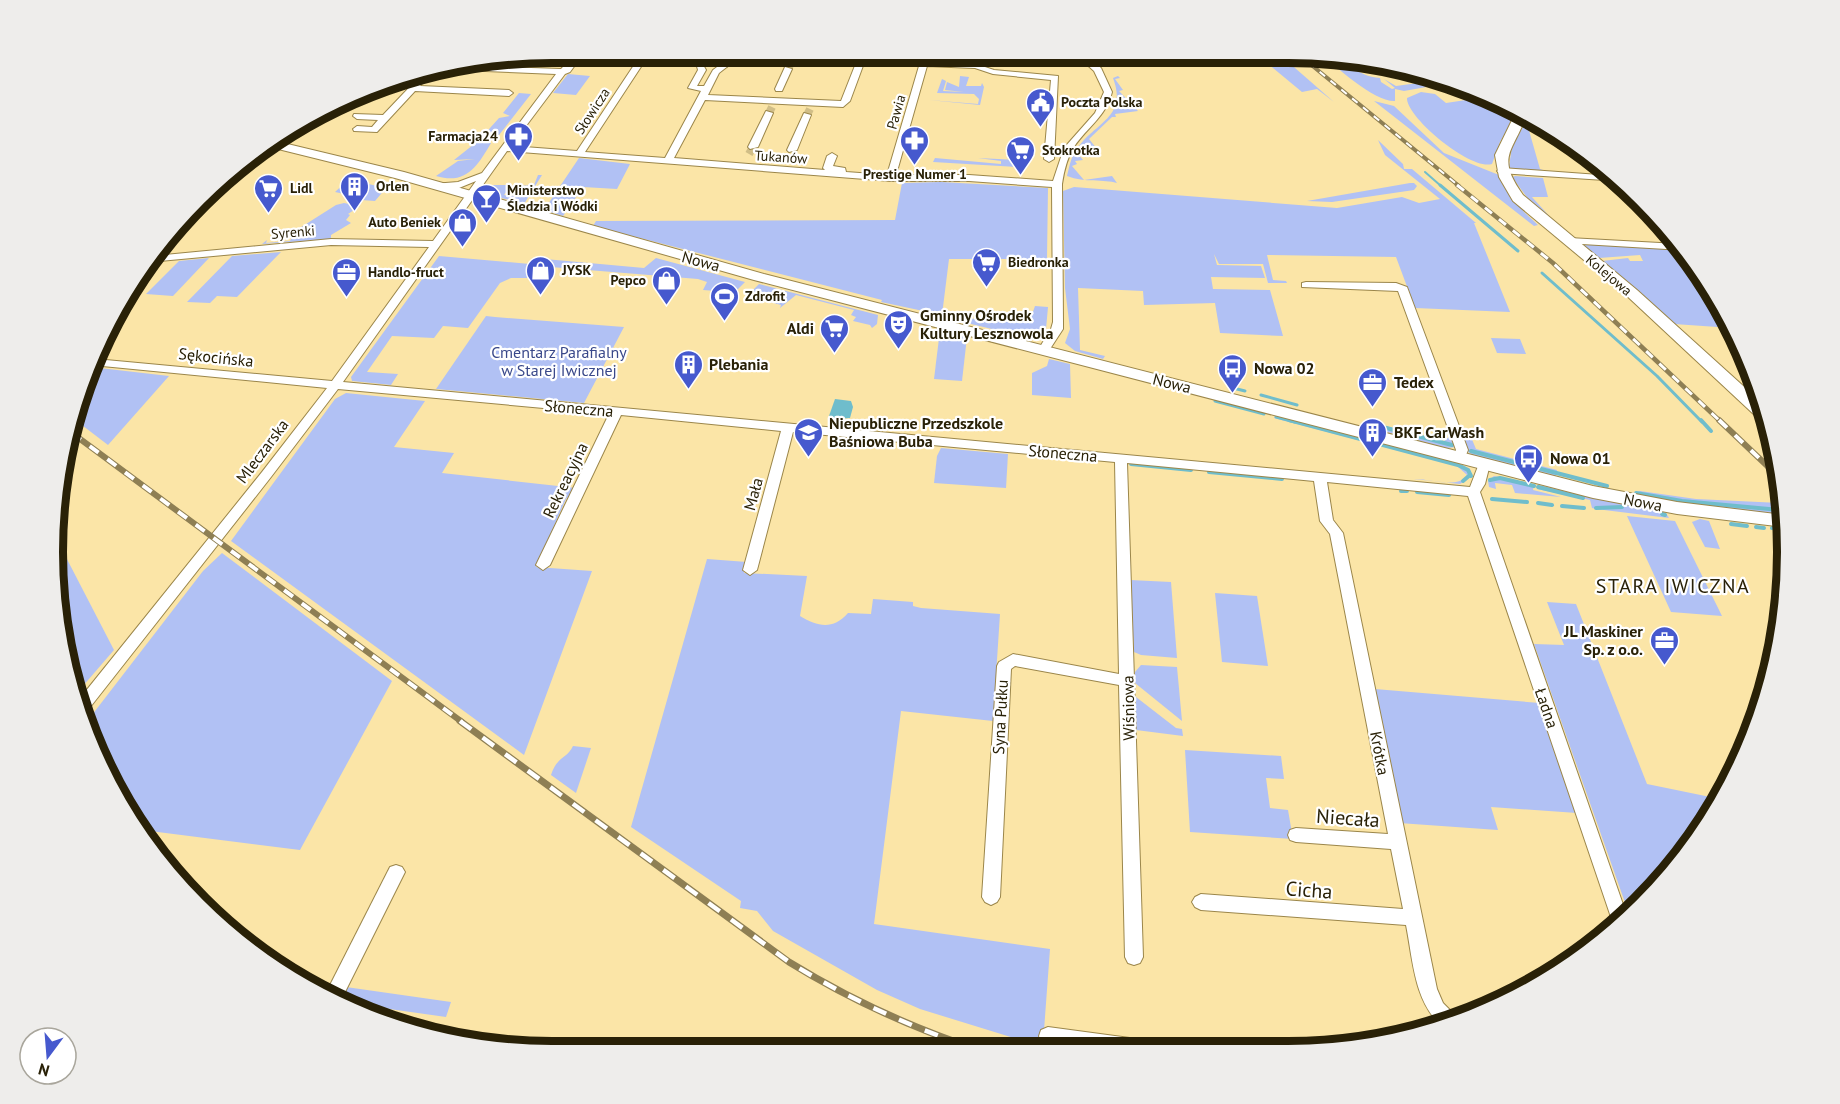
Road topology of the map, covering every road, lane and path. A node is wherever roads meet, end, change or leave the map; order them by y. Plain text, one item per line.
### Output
1 (565, 63) edge
2 (572, 63) edge
3 (639, 63) edge
4 (702, 63) tunnel mouth
5 (723, 63) tunnel mouth
6 (791, 63) tunnel mouth
7 (861, 63) edge
8 (915, 63) edge
9 (1089, 63) edge
10 (924, 64) junction
11 (478, 69) edge
12 (562, 72) junction
13 (419, 82) edge
14 (414, 88) junction
15 (509, 93) dead end
16 (705, 93) junction
17 (774, 101) junction
18 (810, 109) junction
19 (357, 116) dead end
20 (385, 118) junction
21 (1518, 121) edge
22 (357, 129) dead end
23 (279, 146) edge
24 (504, 148) junction
25 (271, 152) edge
26 (580, 153) junction
27 (750, 154) junction
28 (832, 156) dead end
29 (789, 157) junction
30 (669, 158) junction
31 (1049, 159) dead end
32 (823, 166) dead end
33 (1502, 171) junction
34 (483, 175) junction
35 (892, 176) junction
36 (1603, 178) edge
37 (1057, 184) junction
38 (436, 186) junction
39 (466, 200) junction
40 (1569, 241) junction
41 (437, 244) junction
42 (1670, 246) edge
43 (161, 258) edge
44 (1306, 285) dead end
45 (1044, 350) junction
46 (101, 363) edge
47 (334, 385) junction
48 (1754, 405) edge
49 (617, 411) junction
50 (788, 426) junction
51 (1460, 457) junction
52 (1121, 458) junction
53 (1484, 464) junction
54 (1320, 477) junction
55 (1473, 492) junction
56 (1776, 520) edge
57 (543, 565) dead end
58 (750, 570) dead end
59 (1128, 681) junction
60 (87, 701) edge
61 (1296, 835) dead end
62 (1397, 842) junction
63 (396, 872) dead end
64 (991, 897) dead end
65 (1200, 902) dead end
66 (1618, 913) edge
67 (1414, 918) junction
68 (1134, 957) dead end
69 (336, 991) edge
70 (1443, 1015) edge
71 (1048, 1036) dead end
72 (1085, 1041) edge

1 - 12 street
2 - 12 street
3 - 26 street, Słowicza
4 - 16 street
5 - 16 street
6 - 17 street
7 - 18 street
8 - 10 street
9 - 37 street
10 - 31 street
10 - 35 street, Pawia
11 - 12 street
12 - 24 street, Mleczarska
13 - 14 street
14 - 15 street
14 - 20 street
16 - 17 street
16 - 30 street
17 - 18 street
17 - 27 street
18 - 29 street
19 - 20 street
20 - 22 street
21 - 33 main road
23 - 38 main road
24 - 26 street, Tukanów
24 - 34 street, Mleczarska
25 - 39 main road
26 - 30 street, Tukanów
27 - 29 street, Tukanów
27 - 30 street, Tukanów
28 - 35 street, Tukanów
29 - 32 street, Tukanów
30 - 35 street, Tukanów
33 - 36 street
33 - 40 main road, Kolejowa
34 - 38 street
34 - 39 street, Mleczarska
35 - 37 street, Tukanów
37 - 45 street
38 - 39 main road
39 - 41 street, Mleczarska
39 - 45 main road, Nowa
40 - 42 street
40 - 48 main road, Kolejowa
41 - 43 street, Syrenki
41 - 47 street, Mleczarska
44 - 51 street
45 - 51 main road, Nowa
46 - 47 street, Sękocińska
47 - 49 street, Słoneczna
47 - 60 street, Mleczarska
49 - 50 street, Słoneczna
49 - 57 street, Rekreacyjna
50 - 52 street, Słoneczna
50 - 58 street, Mała
51 - 53 main road, Nowa
52 - 54 street, Słoneczna
52 - 59 street, Wiśniowa
53 - 55 street
53 - 56 main road, Nowa
54 - 55 street, Słoneczna
54 - 62 street, Krótka
55 - 66 street, Ładna
59 - 64 street, Syna Pułku
59 - 68 street, Wiśniowa
61 - 62 street, Niecała
62 - 67 street, Krótka
63 - 69 street
65 - 67 street, Cicha
67 - 70 street, Krótka
71 - 72 street

